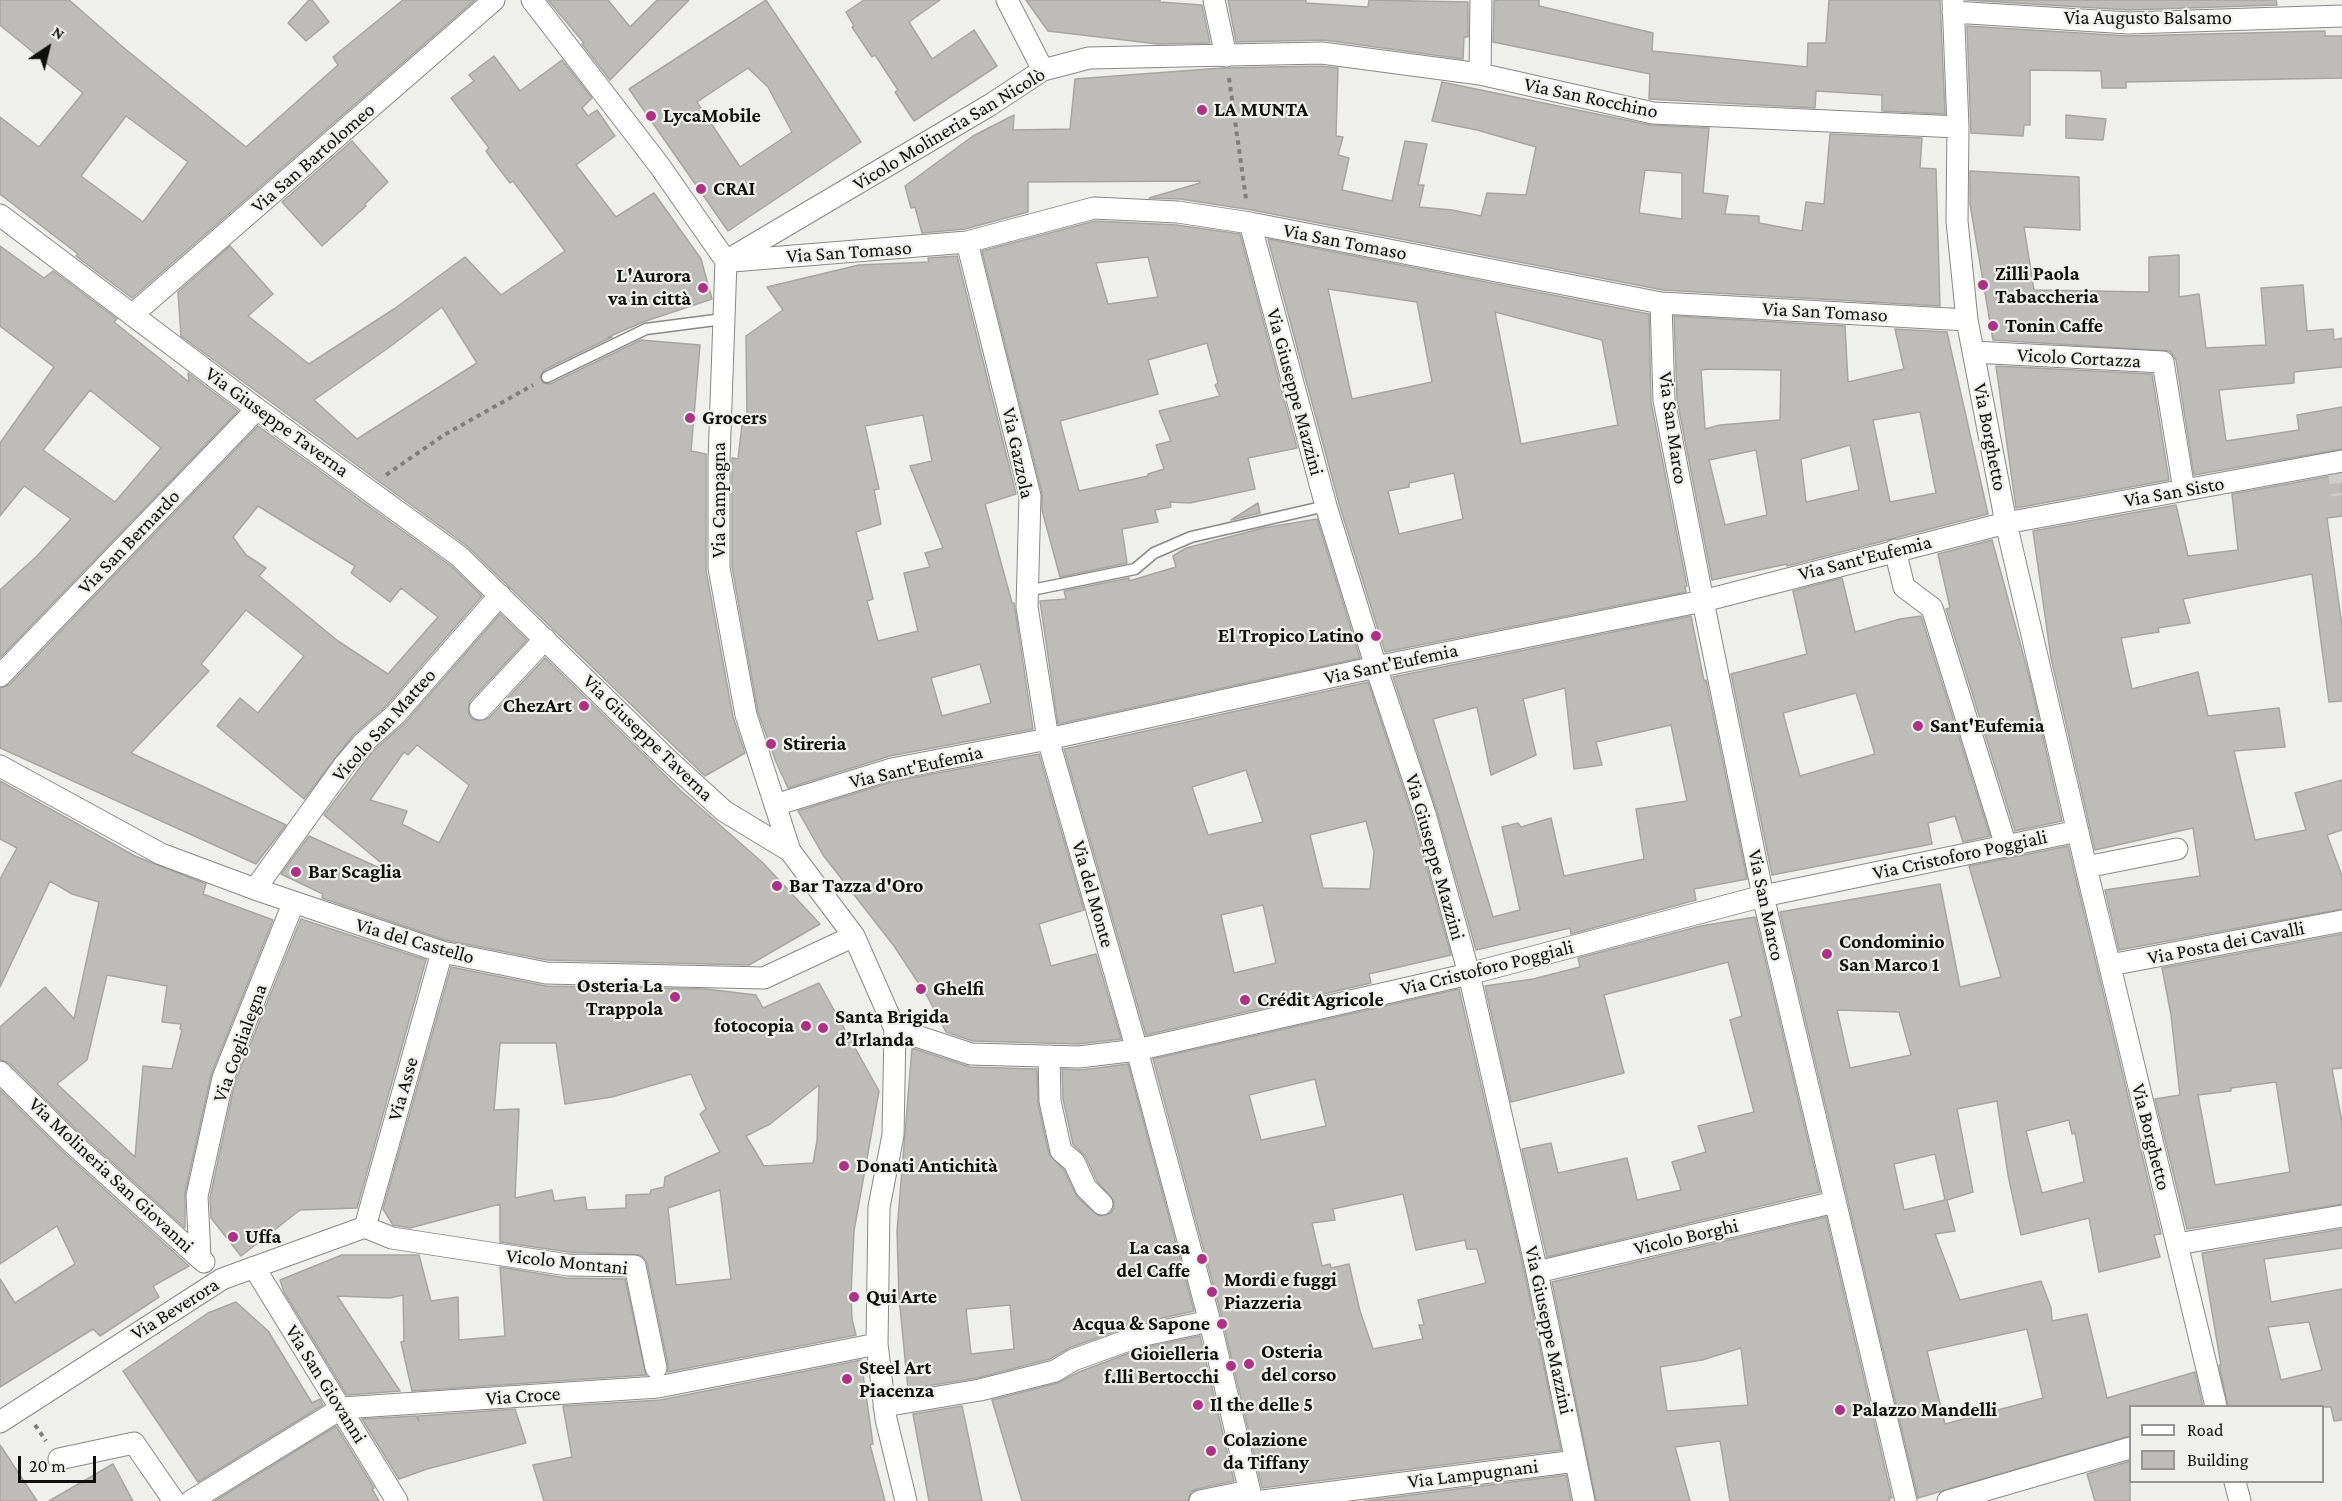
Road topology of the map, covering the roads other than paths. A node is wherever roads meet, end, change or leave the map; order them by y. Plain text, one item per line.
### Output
1 (494, 0) edge
2 (532, 0) edge
3 (1007, 0) edge
4 (1214, 0) edge
5 (1481, 0) edge
6 (1953, 6) edge
7 (2342, 16) edge
8 (1226, 56) junction
9 (1043, 70) junction
10 (1480, 74) junction
11 (1958, 127) junction
12 (0, 215) edge
13 (1250, 223) junction
14 (967, 242) junction
15 (726, 261) junction
16 (1661, 303) junction
17 (132, 315) junction
18 (723, 319) junction
19 (1967, 320) junction
20 (1973, 352) junction
21 (547, 377) road end
22 (257, 409) junction
23 (2340, 462) edge
24 (2184, 490) junction
25 (1326, 506) junction
26 (2006, 523) junction
27 (1895, 550) junction
28 (1027, 591) junction
29 (500, 596) junction
30 (1703, 601) junction
31 (545, 639) junction
32 (1376, 667) junction
33 (0, 676) edge
34 (480, 709) dead end
35 (1048, 739) junction
36 (0, 766) edge
37 (775, 805) junction
38 (2078, 831) junction
39 (2006, 846) junction
40 (2177, 849) dead end
41 (790, 851) junction
42 (2086, 867) junction
43 (255, 889) junction
44 (1763, 896) junction
45 (292, 904) junction
46 (2342, 921) edge
47 (854, 936) junction
48 (442, 952) junction
49 (2110, 964) junction
50 (1469, 974) junction
51 (895, 1029) junction
52 (1137, 1050) junction
53 (1049, 1056) junction
54 (0, 1072) edge
55 (1834, 1202) junction
56 (1102, 1204) dead end
57 (2342, 1216) edge
58 (365, 1227) junction
59 (2177, 1244) junction
60 (200, 1257) junction
61 (254, 1267) junction
62 (1537, 1272) junction
63 (222, 1280) junction
64 (1210, 1321) junction
65 (877, 1344) junction
66 (656, 1368) dead end
67 (2216, 1405) edge
68 (884, 1406) junction
69 (342, 1408) junction
70 (0, 1422) edge
71 (2129, 1448) edge
72 (58, 1459) road end
73 (1576, 1461) junction
74 (2235, 1483) edge
75 (1255, 1498) edge
76 (174, 1501) edge
77 (191, 1501) edge
78 (397, 1501) edge
79 (906, 1501) edge
80 (1200, 1501) edge
81 (1584, 1501) edge
82 (1906, 1501) edge
83 (1948, 1501) edge
84 (2240, 1501) edge

1 - 17 street, Via San Bartolomeo
2 - 15 street
3 - 9 street
4 - 8 street
5 - 10 street
6 - 7 street, Via Augusto Balsamo
6 - 11 street, Via Borghetto
8 - 9 street, Vicolo Molineria San Nicolò
8 - 10 street, Via San Rocchino
9 - 15 street, Vicolo Molineria San Nicolò
10 - 11 street, Via San Rocchino
11 - 19 street, Via Borghetto
12 - 17 street, Via Giuseppe Taverna
13 - 14 street, Via San Tomaso
13 - 16 street, Via San Tomaso
13 - 25 street, Via Giuseppe Mazzini
14 - 15 street, Via San Tomaso
14 - 28 street, Via Gazzola
15 - 18 street, Via Campagna
16 - 19 street, Via San Tomaso
16 - 30 street, Via San Marco
17 - 22 street, Via Giuseppe Taverna
18 - 21 lane
18 - 37 street, Via Campagna
19 - 20 street, Via Borghetto
20 - 24 street, Vicolo Cortazza
20 - 26 street, Via Borghetto
22 - 29 street, Via Giuseppe Taverna
22 - 33 street, Via San Bernardo
23 - 24 street, Via San Sisto
24 - 26 street, Via San Sisto
25 - 28 lane
25 - 32 street, Via Giuseppe Mazzini
26 - 27 street, Via Sant'Eufemia
26 - 38 street, Via Borghetto
27 - 30 street, Via Sant'Eufemia
27 - 39 street
28 - 35 street, Via Gazzola
29 - 31 street, Via Giuseppe Taverna
29 - 43 street, Vicolo San Matteo
30 - 32 street, Via Sant'Eufemia
30 - 44 street, Via San Marco
31 - 34 street
31 - 41 street, Via Giuseppe Taverna
32 - 35 street, Via Sant'Eufemia
32 - 50 street, Via Giuseppe Mazzini
35 - 37 street, Via Sant'Eufemia
35 - 52 street, Via del Monte
36 - 43 street, Via del Castello
37 - 41 street, Via Campagna
38 - 39 street, Via Cristoforo Poggiali
38 - 42 street, Via Borghetto
39 - 44 street, Via Cristoforo Poggiali
40 - 42 street
41 - 47 street
42 - 49 street, Via Borghetto
43 - 45 street, Via del Castello
44 - 50 street, Via Cristoforo Poggiali
44 - 55 street, Via San Marco
45 - 48 street, Via del Castello
45 - 60 street, Via Coglialegna
46 - 49 street, Via Posta dei Cavalli
47 - 48 street, Via del Castello
47 - 51 street
48 - 58 street, Via Asse
49 - 59 street, Via Borghetto
50 - 52 street, Via Cristoforo Poggiali
50 - 62 street, Via Giuseppe Mazzini
51 - 53 street, Via Cristoforo Poggiali
51 - 65 street
52 - 53 street, Via Cristoforo Poggiali
52 - 64 street, Via del Monte
53 - 56 street
54 - 60 street, Via Molineria San Giovanni
55 - 62 street, Vicolo Borghi
55 - 82 street, Via San Marco
57 - 59 street
58 - 61 street, Via Beverora
58 - 66 street, Vicolo Montani
59 - 67 street, Via Borghetto
60 - 63 street, Via Molineria San Giovanni
61 - 63 street, Via Beverora
61 - 69 street, Via San Giovanni
62 - 73 street, Via Giuseppe Mazzini
63 - 70 street, Via Beverora
64 - 68 street
64 - 75 street, Via del Monte
65 - 68 street
65 - 69 street, Via Croce
68 - 79 street
69 - 77 street, Via Croce
69 - 78 street, Via San Giovanni
71 - 83 street
72 - 76 street
73 - 75 street, Via Lampugnani
73 - 81 street, Via Giuseppe Mazzini
74 - 84 street
75 - 80 street, Via Lampugnani

